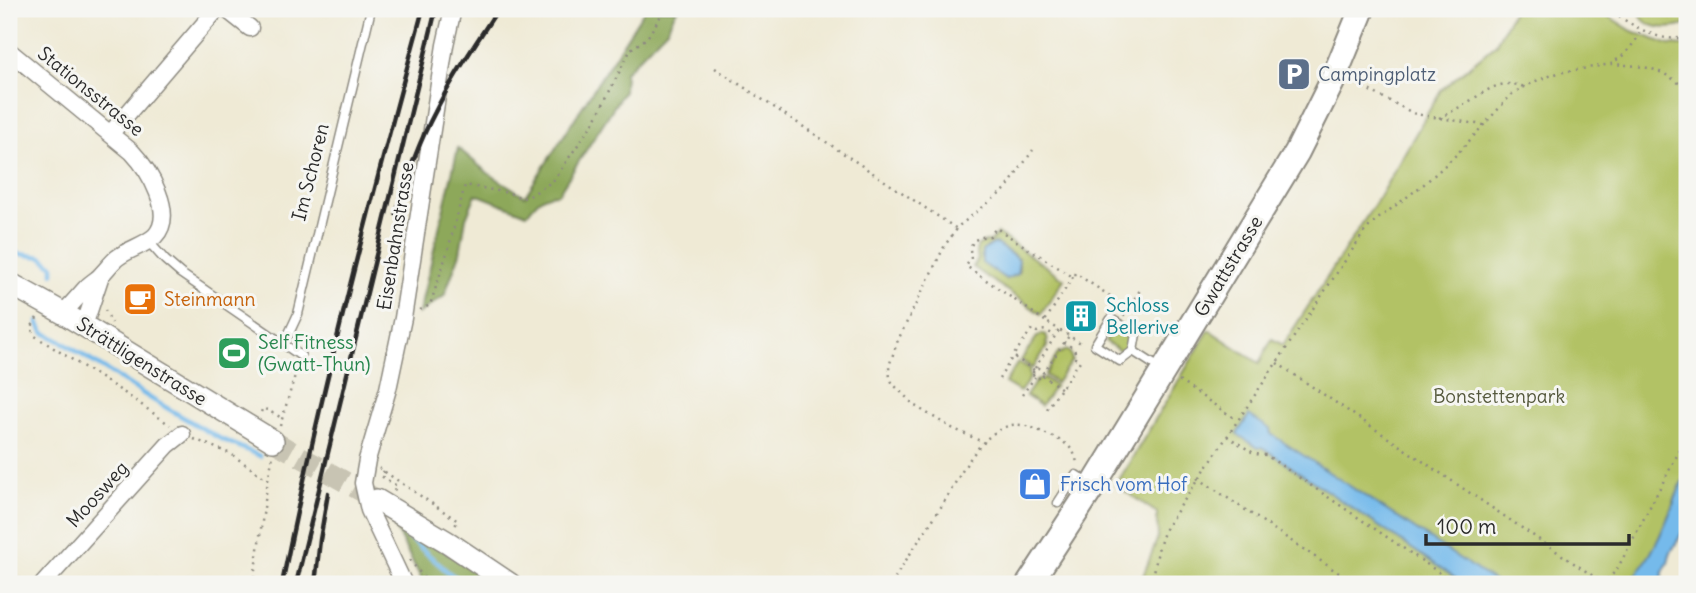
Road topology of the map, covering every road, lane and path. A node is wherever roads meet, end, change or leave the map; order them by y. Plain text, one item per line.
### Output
1 (217, 9) edge
2 (226, 9) edge
3 (371, 9) edge
4 (453, 9) edge
5 (664, 9) edge
6 (1362, 9) edge
7 (1608, 9) edge
8 (250, 28) dead end
9 (1642, 29) junction
10 (1687, 36) edge
11 (9, 51) edge
12 (1611, 64) junction
13 (715, 68) dead end
14 (1336, 73) junction
15 (1524, 86) junction
16 (1687, 90) edge
17 (1438, 119) junction
18 (1483, 125) junction
19 (111, 134) junction
20 (1033, 150) dead end
21 (957, 229) junction
22 (148, 241) junction
23 (101, 275) junction
24 (1073, 276) junction
25 (9, 283) edge
26 (1142, 287) dead end
27 (54, 308) junction
28 (403, 318) junction
29 (1045, 321) junction
30 (84, 326) junction
31 (1059, 330) junction
32 (1055, 336) junction
33 (1069, 336) junction
34 (1064, 342) junction
35 (284, 344) junction
36 (1095, 345) junction
37 (1687, 348) edge
38 (1133, 351) junction
39 (301, 356) joint
40 (1013, 356) junction
41 (1277, 363) junction
42 (1034, 369) junction
43 (1163, 370) junction
44 (1042, 374) junction
45 (1035, 377) junction
46 (999, 379) dead end
47 (1062, 388) junction
48 (1022, 395) dead end
49 (1048, 409) dead end
50 (261, 412) dead end
51 (1687, 413) edge
52 (282, 418) junction
53 (1237, 420) junction
54 (1687, 429) edge
55 (182, 434) junction
56 (1227, 436) junction
57 (275, 443) junction
58 (985, 443) junction
59 (367, 460) junction
60 (384, 471) junction
61 (1198, 478) junction
62 (268, 480) junction
63 (1084, 480) junction
64 (386, 494) joint
65 (1058, 503) dead end
66 (452, 529) dead end
67 (388, 549) junction
68 (43, 584) edge
69 (253, 584) edge
70 (404, 584) edge
71 (438, 584) edge
72 (510, 584) edge
73 (891, 584) edge
74 (1028, 584) edge
75 (1152, 584) edge
76 (1355, 584) edge
77 (1456, 584) edge
78 (1603, 584) edge

1 - 19 street
2 - 8 street
3 - 35 lane, Im Schoren
4 - 28 street, Eisenbahnstrasse
5 - 28 path
6 - 14 main road, Gwattstrasse
7 - 9 path
9 - 10 path
9 - 12 path
11 - 19 street, Stationsstrasse
12 - 15 path
12 - 16 path
13 - 21 path
14 - 17 path
14 - 43 main road, Gwattstrasse
15 - 17 path
15 - 18 path
17 - 18 path
18 - 41 path
19 - 22 street, Stationsstrasse
20 - 21 path
21 - 58 path
22 - 23 street
22 - 35 lane
23 - 27 street
23 - 30 street
24 - 26 path
24 - 29 path
24 - 29 path
25 - 27 main road, Strättligenstrasse
27 - 30 main road, Strättligenstrasse
27 - 55 path
28 - 59 street, Eisenbahnstrasse
29 - 31 path
30 - 57 main road, Strättligenstrasse
31 - 32 path
31 - 33 path
32 - 40 path
32 - 42 path
33 - 34 path
33 - 36 path
34 - 44 path
34 - 47 path
35 - 39 lane
36 - 38 lane
36 - 38 lane
37 - 51 path
38 - 43 lane
39 - 52 path
40 - 42 path
40 - 46 path
41 - 53 path
41 - 78 path
42 - 44 path
42 - 45 path
43 - 53 path
43 - 63 main road, Gwattstrasse
44 - 45 path
44 - 47 path
45 - 48 path
47 - 49 path
50 - 52 path
52 - 57 path
53 - 56 path
54 - 78 path
55 - 62 path
55 - 68 street, Moosweg
56 - 61 path
56 - 77 path
57 - 62 path
58 - 63 path
58 - 73 path
59 - 60 path
59 - 67 street, Eisenbahnstrasse
60 - 64 path
60 - 66 path
61 - 75 path
61 - 76 path
62 - 69 path
63 - 65 lane
63 - 74 main road, Gwattstrasse
64 - 72 main road
67 - 70 street, Eisenbahnstrasse
67 - 71 path

